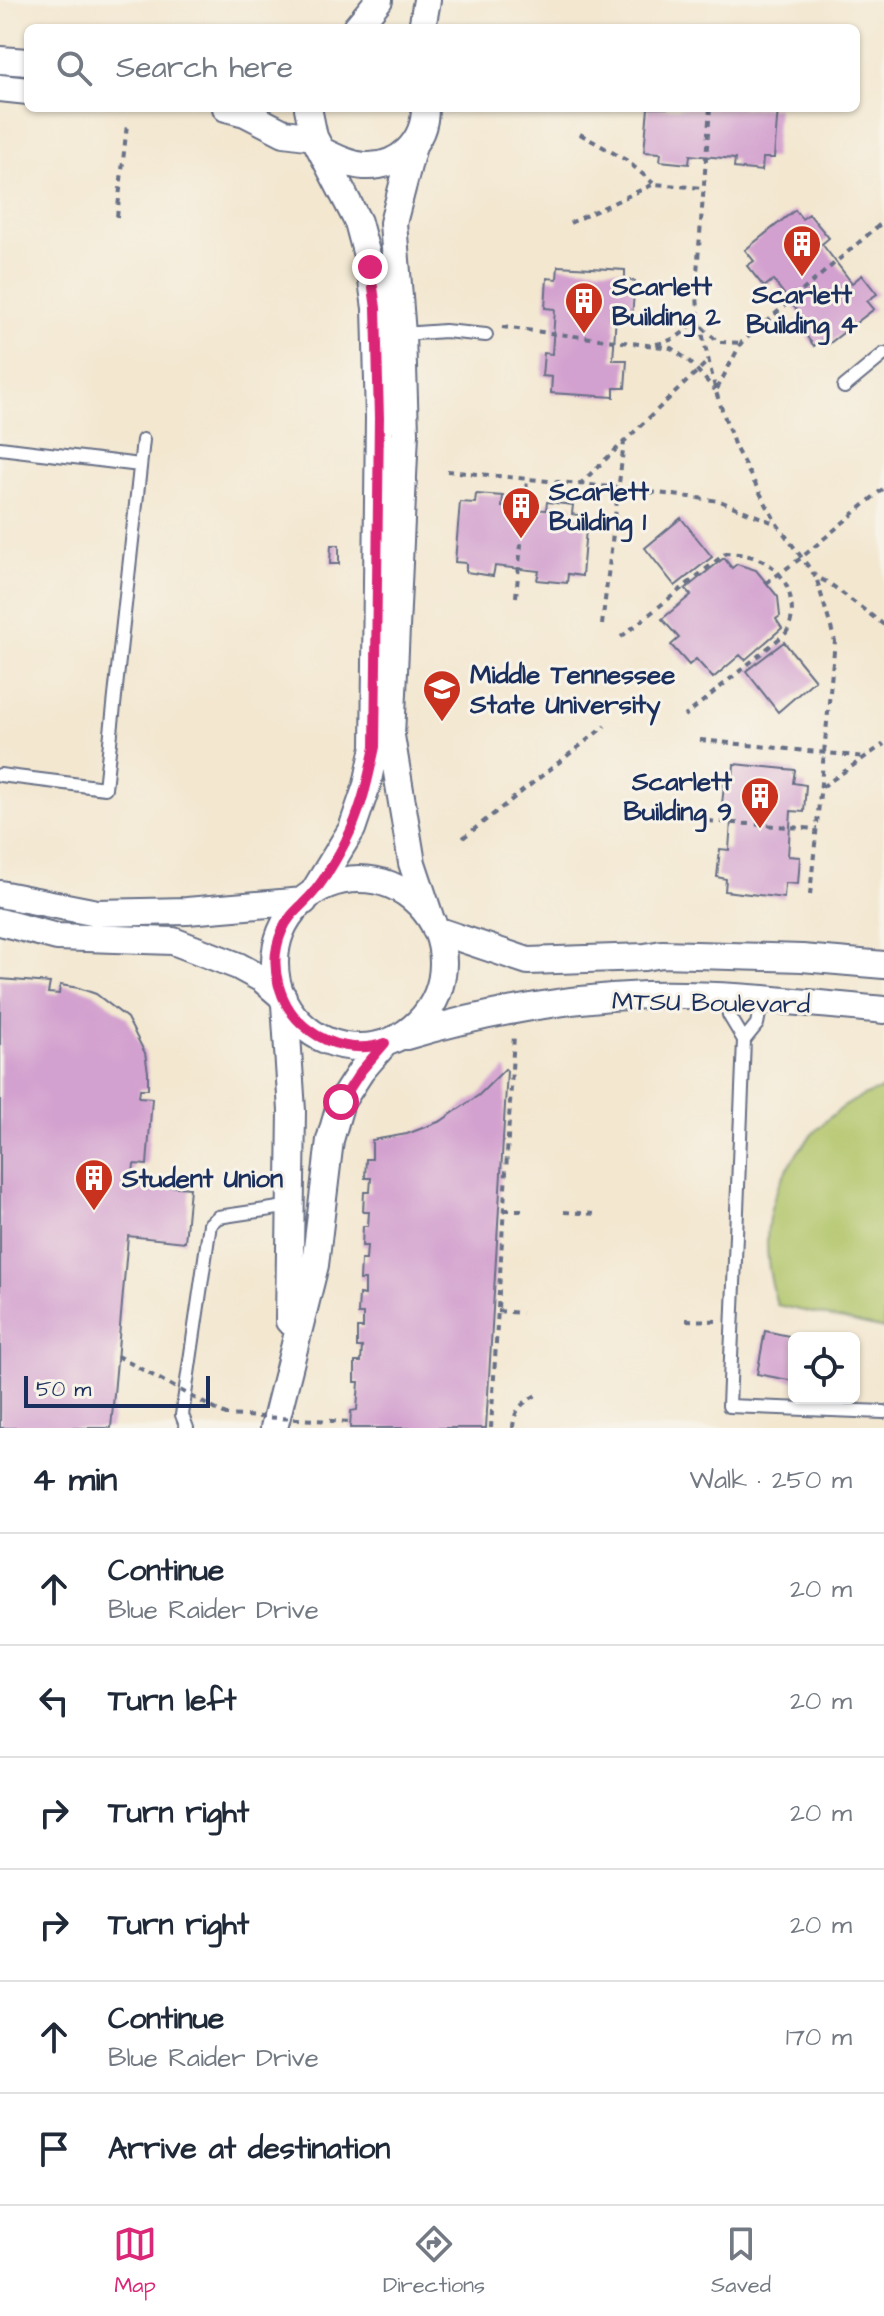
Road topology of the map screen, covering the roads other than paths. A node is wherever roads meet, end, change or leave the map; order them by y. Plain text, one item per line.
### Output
1 (379, 0) edge
2 (427, 0) edge
3 (359, 24) edge
4 (423, 24) edge
5 (0, 60) edge
6 (24, 62) edge
7 (0, 88) edge
8 (24, 91) edge
9 (239, 112) edge
10 (309, 112) edge
11 (424, 112) edge
12 (318, 144) junction
13 (413, 146) junction
14 (402, 334) junction
15 (486, 335) dead end
16 (884, 354) edge
17 (844, 387) dead end
18 (143, 440) dead end
19 (0, 448) edge
20 (140, 465) junction
21 (0, 775) edge
22 (0, 894) edge
23 (309, 897) junction
24 (0, 922) edge
25 (433, 924) junction
26 (884, 965) edge
27 (727, 999) junction
28 (762, 999) junction
29 (284, 1000) junction
30 (884, 1010) edge
31 (744, 1040) junction
32 (392, 1041) junction
33 (292, 1206) junction
34 (288, 1365) junction
35 (884, 1412) edge
36 (187, 1428) edge
37 (274, 1428) edge

1 - 3 street
2 - 4 street
5 - 6 street
7 - 8 street
9 - 12 street
10 - 12 street
11 - 13 street
12 - 13 street
12 - 23 street
13 - 14 street
14 - 15 lane
14 - 25 street
16 - 17 lane
18 - 20 lane
19 - 20 lane
20 - 21 lane
22 - 23 street
23 - 25 street
23 - 29 street
24 - 29 street
25 - 26 street, MTSU Boulevard
25 - 32 street
27 - 28 street, MTSU Boulevard
27 - 31 lane
27 - 32 street, MTSU Boulevard
28 - 30 street, MTSU Boulevard
28 - 31 lane
29 - 32 street
29 - 33 street
31 - 35 lane
32 - 34 street
33 - 34 street
33 - 36 lane
34 - 37 street

